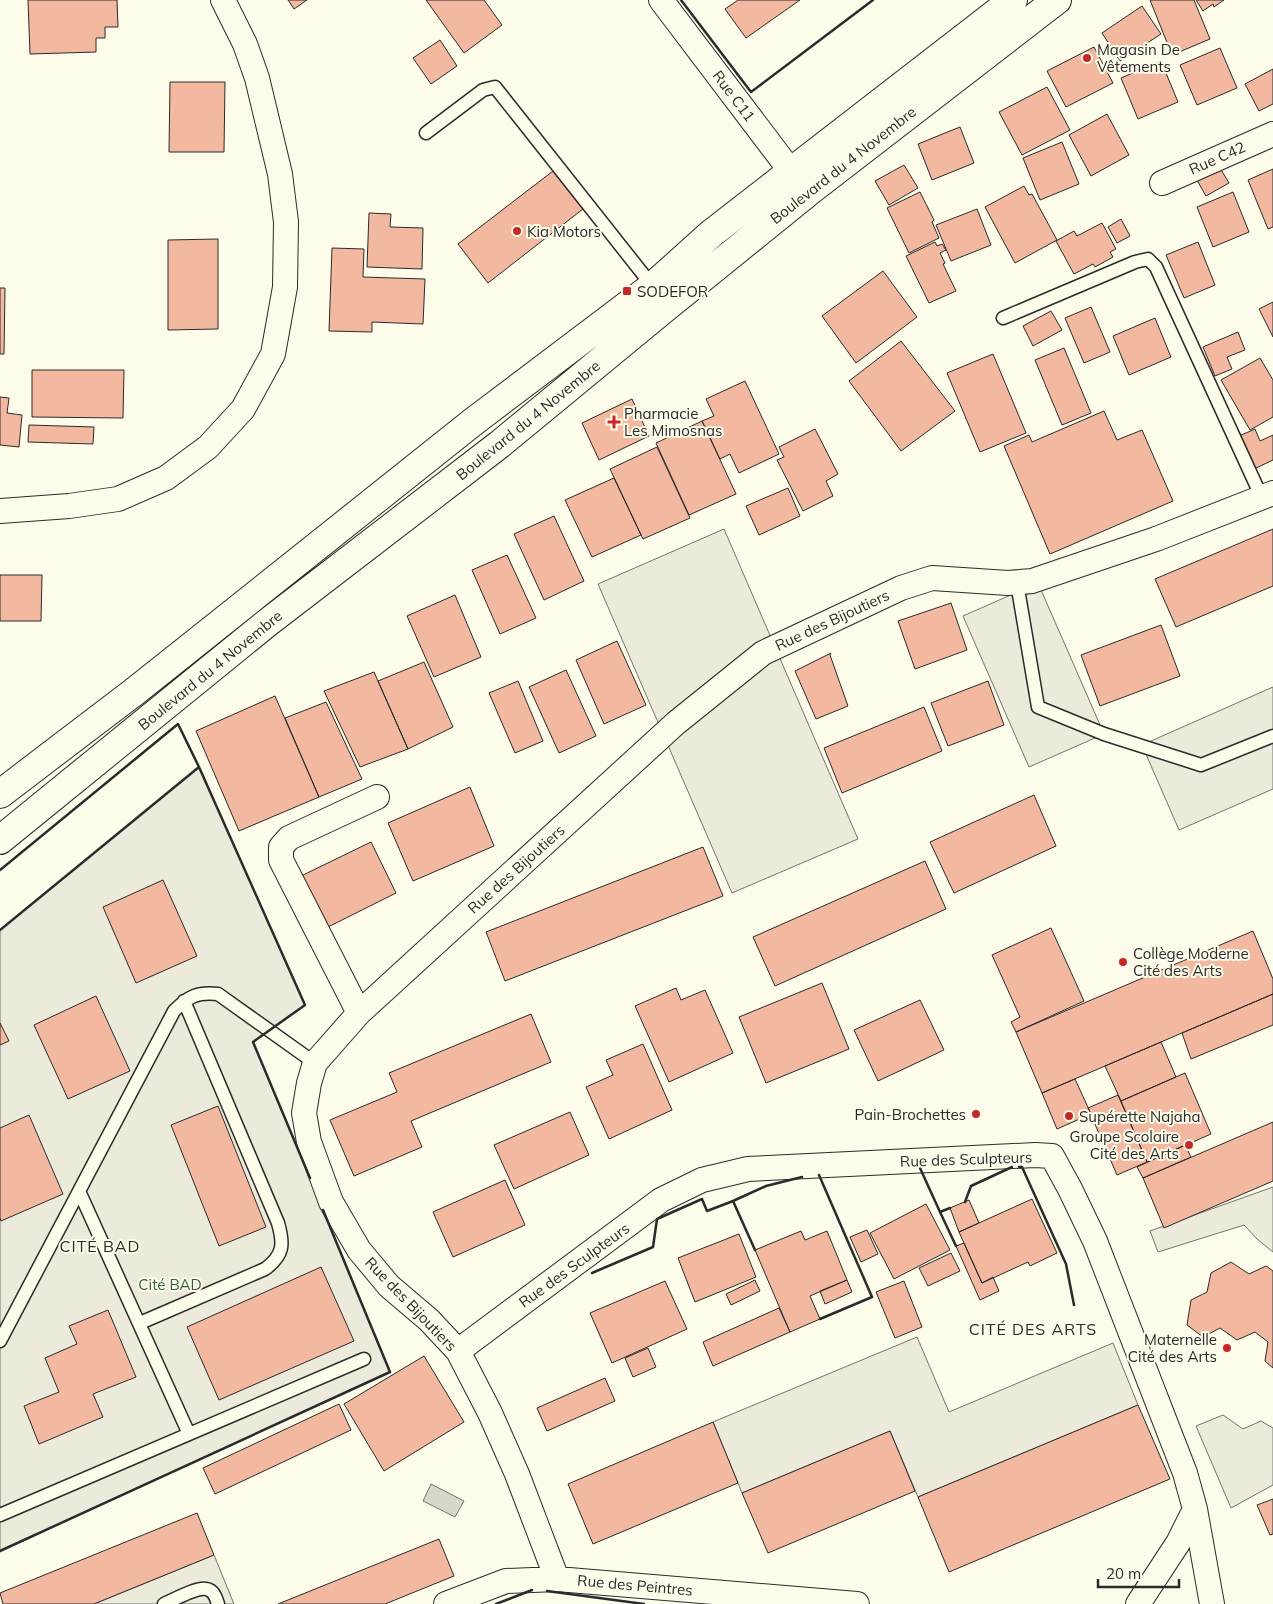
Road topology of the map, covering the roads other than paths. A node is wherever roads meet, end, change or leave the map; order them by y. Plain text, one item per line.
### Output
1 (223, 0) edge
2 (661, 0) edge
3 (1013, 0) edge
4 (1057, 0) edge
5 (426, 134) dead end
6 (1273, 134) edge
7 (791, 171) junction
8 (1162, 183) dead end
9 (807, 193) junction
10 (659, 297) junction
11 (1003, 318) dead end
12 (1268, 495) edge
13 (0, 511) edge
14 (1017, 583) junction
15 (1273, 736) edge
16 (0, 794) edge
17 (378, 797) dead end
18 (0, 840) edge
19 (184, 1001) junction
20 (359, 1013) junction
21 (316, 1063) junction
22 (79, 1191) junction
23 (140, 1323) junction
24 (0, 1341) edge
25 (458, 1351) junction
26 (364, 1359) dead end
27 (189, 1434) junction
28 (1195, 1509) junction
29 (0, 1515) edge
30 (557, 1579) junction
31 (164, 1604) edge
32 (218, 1604) edge
33 (446, 1604) edge
34 (857, 1604) edge
35 (1138, 1604) edge
36 (1212, 1604) edge

1 - 13 street
2 - 7 street, Rue C11
3 - 7 main road, Boulevard du 4 Novembre
4 - 9 main road, Boulevard du 4 Novembre
5 - 10 lane
6 - 8 street, Rue C42
7 - 9 street, Rue C11
7 - 10 main road, Boulevard du 4 Novembre
9 - 10 main road, Boulevard du 4 Novembre
10 - 16 main road, Boulevard du 4 Novembre
10 - 18 main road, Boulevard du 4 Novembre
11 - 12 lane
12 - 14 street, Rue des Bijoutiers
14 - 15 lane
14 - 20 street, Rue des Bijoutiers
17 - 20 street
19 - 21 lane
19 - 22 lane
19 - 23 lane
20 - 21 street, Rue des Bijoutiers
21 - 25 street, Rue des Bijoutiers
22 - 23 lane
22 - 24 lane
23 - 27 lane
25 - 28 street, Rue des Sculpteurs
25 - 30 street, Rue des Bijoutiers
26 - 27 lane
27 - 29 lane
28 - 35 street
28 - 36 street, Rue des Sculpteurs
30 - 33 street, Rue des Peintres
30 - 34 street, Rue des Peintres
31 - 32 lane

